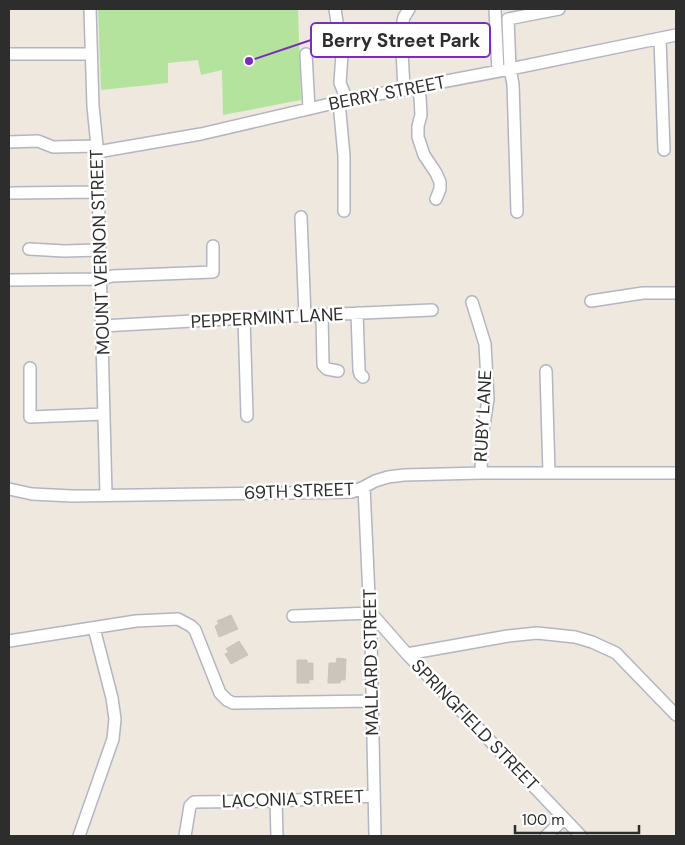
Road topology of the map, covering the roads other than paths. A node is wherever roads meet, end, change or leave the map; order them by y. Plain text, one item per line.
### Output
1 (90, 9) edge
2 (335, 9) edge
3 (409, 9) edge
4 (495, 9) edge
5 (559, 9) edge
6 (676, 35) edge
7 (660, 38) junction
8 (9, 54) edge
9 (91, 54) junction
10 (306, 54) dead end
11 (510, 69) junction
12 (498, 71) junction
13 (417, 87) junction
14 (404, 90) junction
15 (343, 101) junction
16 (309, 108) junction
17 (9, 142) edge
18 (97, 149) junction
19 (664, 150) dead end
20 (99, 192) junction
21 (12, 193) dead end
22 (436, 199) dead end
23 (344, 211) dead end
24 (517, 212) dead end
25 (301, 217) dead end
26 (213, 246) dead end
27 (29, 249) dead end
28 (100, 250) junction
29 (101, 279) junction
30 (9, 280) edge
31 (676, 293) edge
32 (591, 301) dead end
33 (472, 302) dead end
34 (432, 310) dead end
35 (357, 314) junction
36 (322, 315) junction
37 (305, 316) junction
38 (244, 318) junction
39 (102, 326) junction
40 (30, 368) dead end
41 (338, 371) dead end
42 (546, 371) dead end
43 (363, 377) dead end
44 (104, 414) junction
45 (247, 416) dead end
46 (481, 473) junction
47 (548, 473) junction
48 (676, 473) edge
49 (364, 487) junction
50 (9, 490) edge
51 (106, 495) junction
52 (371, 613) junction
53 (293, 616) dead end
54 (94, 628) junction
55 (9, 641) edge
56 (408, 654) junction
57 (373, 700) junction
58 (676, 715) edge
59 (374, 796) junction
60 (276, 801) junction
61 (564, 818) junction
62 (79, 836) edge
63 (185, 836) edge
64 (277, 836) edge
65 (375, 836) edge
66 (546, 836) edge
67 (581, 836) edge

1 - 9 street, MOUNT VERNON STREET
2 - 15 street
3 - 14 street
4 - 12 street
5 - 11 street
6 - 7 street, BERRY STREET
7 - 11 street, BERRY STREET
7 - 19 street
8 - 9 street
9 - 18 street, MOUNT VERNON STREET
10 - 16 street
11 - 12 street, BERRY STREET
11 - 24 street
12 - 13 street, BERRY STREET
13 - 14 street, BERRY STREET
13 - 22 street
14 - 15 street, BERRY STREET
15 - 16 street, BERRY STREET
15 - 23 street
16 - 18 street, BERRY STREET
17 - 18 street, BERRY STREET
18 - 20 street, MOUNT VERNON STREET
20 - 21 street
20 - 28 street, MOUNT VERNON STREET
25 - 37 street
26 - 29 street
27 - 28 street
28 - 29 street, MOUNT VERNON STREET
29 - 30 street
29 - 39 street, MOUNT VERNON STREET
31 - 32 street
33 - 46 street, RUBY LANE
34 - 35 street, PEPPERMINT LANE
35 - 36 street, PEPPERMINT LANE
35 - 43 street
36 - 37 street, PEPPERMINT LANE
36 - 41 street
37 - 38 street, PEPPERMINT LANE
38 - 39 street, PEPPERMINT LANE
38 - 45 street
39 - 44 street, MOUNT VERNON STREET
40 - 44 street
42 - 47 street
44 - 51 street, MOUNT VERNON STREET
46 - 47 street, 69TH STREET
46 - 49 street, 69TH STREET
47 - 48 street, 69TH STREET
49 - 51 street, 69TH STREET
49 - 52 street, MALLARD STREET
50 - 51 street, 69TH STREET
52 - 53 street
52 - 56 street, SPRINGFIELD STREET
52 - 57 street, MALLARD STREET
54 - 55 street
54 - 57 street
54 - 62 street
56 - 58 street
56 - 61 street, SPRINGFIELD STREET
57 - 59 street, MALLARD STREET
59 - 60 street, LACONIA STREET
59 - 65 street, MALLARD STREET
60 - 63 street, LACONIA STREET
60 - 64 street
61 - 66 street
61 - 67 street, SPRINGFIELD STREET

